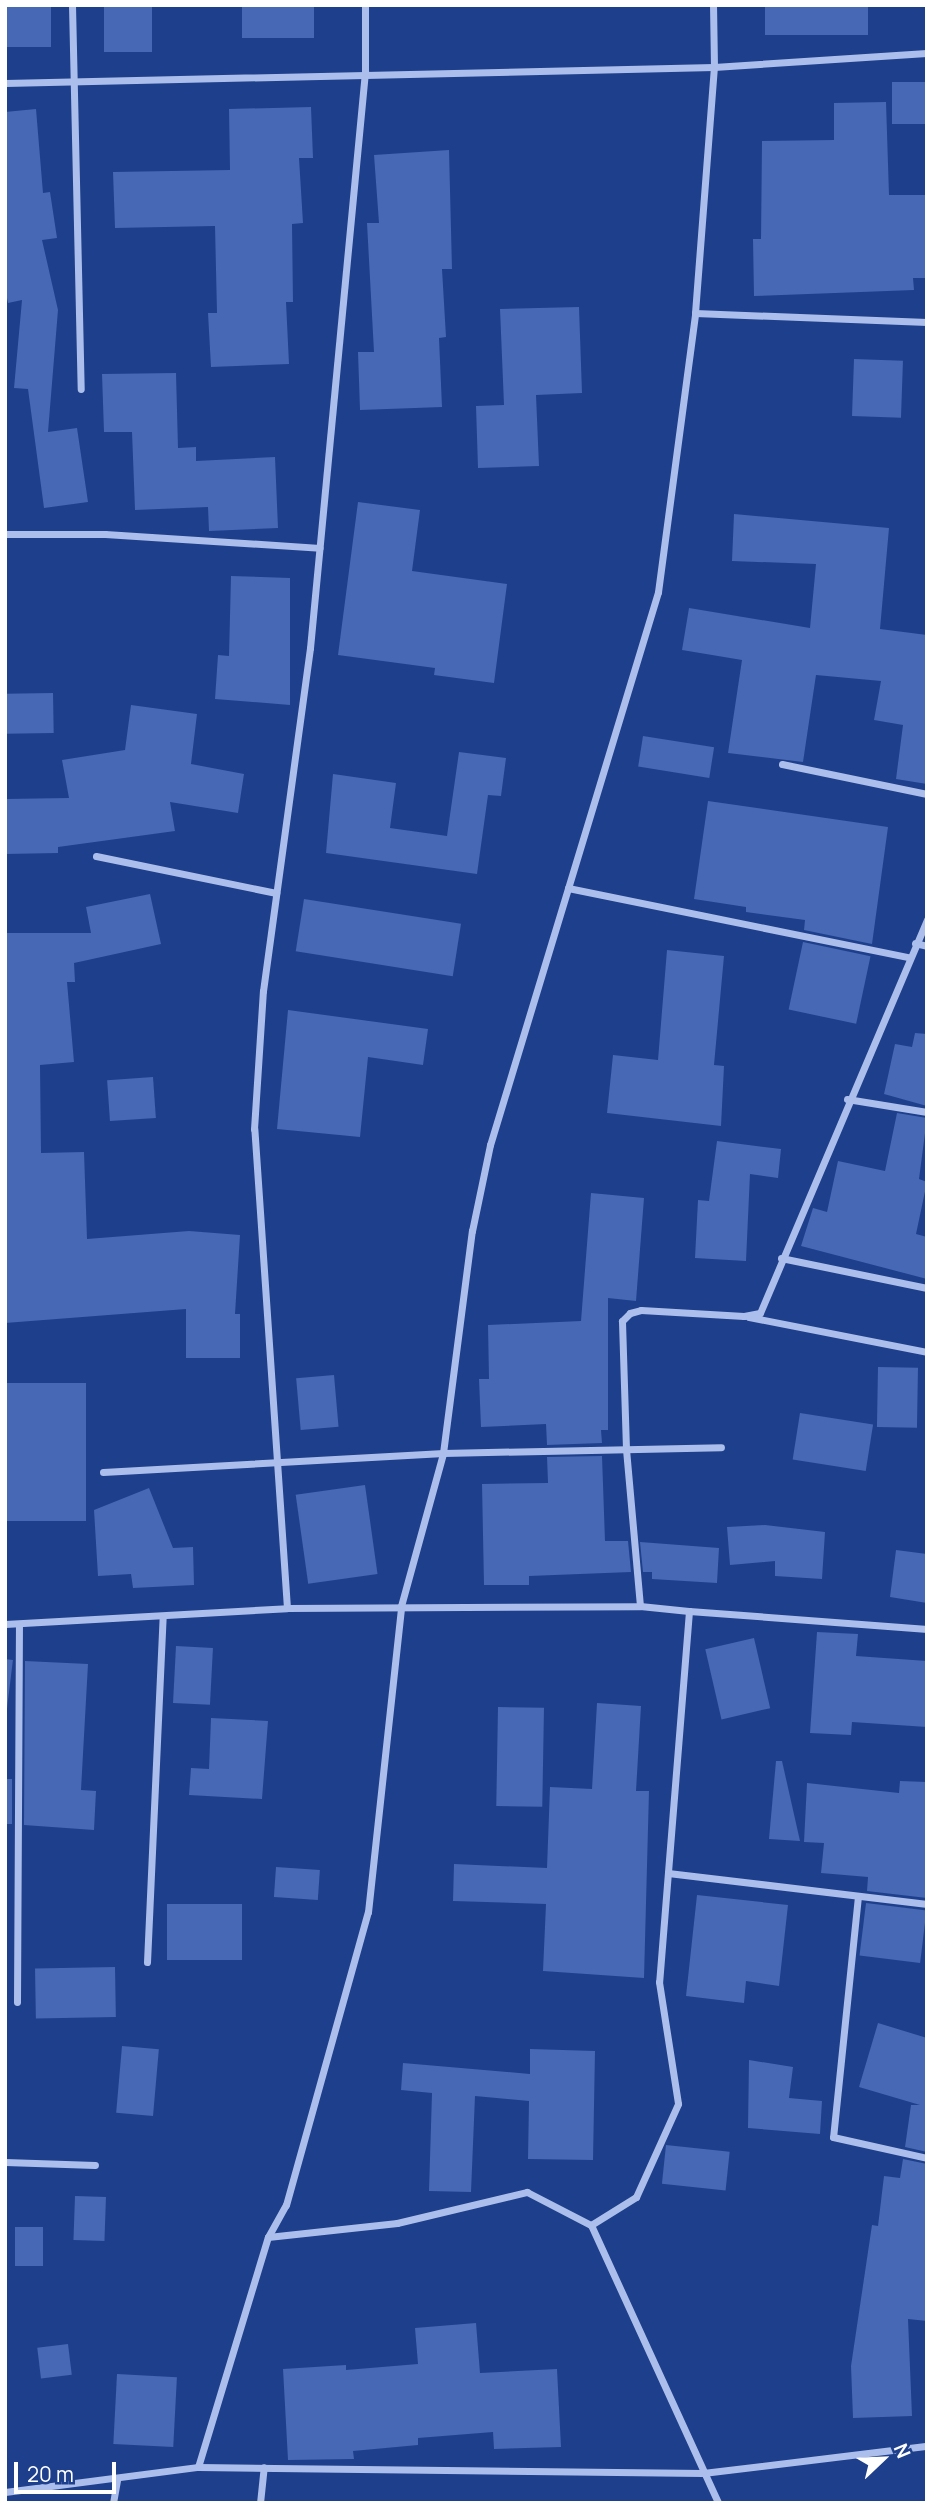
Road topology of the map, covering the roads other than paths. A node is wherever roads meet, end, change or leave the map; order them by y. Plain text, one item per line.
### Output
1 (72, 5) edge
2 (365, 5) edge
3 (713, 5) edge
4 (927, 54) edge
5 (714, 66) junction
6 (365, 71) junction
7 (71, 82) junction
8 (5, 83) edge
9 (695, 313) junction
10 (927, 322) edge
11 (81, 389) dead end
12 (5, 534) edge
13 (320, 548) junction
14 (782, 764) dead end
15 (927, 794) edge
16 (96, 856) dead end
17 (568, 888) junction
18 (276, 893) junction
19 (927, 919) edge
20 (915, 943) junction
21 (927, 946) edge
22 (908, 957) junction
23 (847, 1099) junction
24 (927, 1112) edge
25 (781, 1258) junction
26 (927, 1288) edge
27 (744, 1316) junction
28 (927, 1352) edge
29 (721, 1447) dead end
30 (626, 1449) junction
31 (443, 1453) junction
32 (277, 1462) junction
33 (103, 1472) dead end
34 (401, 1606) junction
35 (640, 1606) junction
36 (288, 1608) junction
37 (689, 1611) junction
38 (163, 1616) junction
39 (5, 1624) edge
40 (19, 1624) junction
41 (927, 1629) edge
42 (668, 1873) junction
43 (858, 1896) junction
44 (927, 1904) edge
45 (147, 1962) dead end
46 (17, 2002) dead end
47 (927, 2158) edge
48 (5, 2162) edge
49 (95, 2165) dead end
50 (591, 2225) junction
51 (268, 2236) junction
52 (927, 2446) edge
53 (198, 2467) junction
54 (264, 2468) junction
55 (703, 2473) junction
56 (117, 2480) junction
57 (5, 2492) edge
58 (113, 2503) edge
59 (260, 2503) edge
60 (718, 2503) edge

1 - 7 street
2 - 6 street
3 - 5 street
4 - 5 street
5 - 6 street
5 - 9 street
6 - 7 street
6 - 13 street
7 - 8 street
7 - 11 street
9 - 10 street
9 - 17 street
12 - 13 street
13 - 18 street
14 - 15 street
16 - 18 street
17 - 22 street
17 - 31 street
18 - 32 street
19 - 20 street
20 - 21 street
20 - 22 street
22 - 23 street
23 - 24 street
23 - 25 street
25 - 26 street
25 - 27 street
27 - 28 street
27 - 30 street
29 - 30 street
30 - 31 street
30 - 35 street
31 - 32 street
31 - 34 street
32 - 33 street
32 - 36 street
34 - 35 street
34 - 36 street
34 - 51 street
35 - 37 street
36 - 38 street
37 - 41 street
37 - 42 street
38 - 40 street
38 - 45 street
39 - 40 street
40 - 46 street
42 - 43 street
42 - 50 street
43 - 44 street
43 - 47 street
48 - 49 street
50 - 51 street
50 - 55 street
51 - 53 street
52 - 55 street
53 - 54 street
53 - 56 street
54 - 55 street
54 - 59 street
55 - 60 street
56 - 57 street
56 - 58 street

